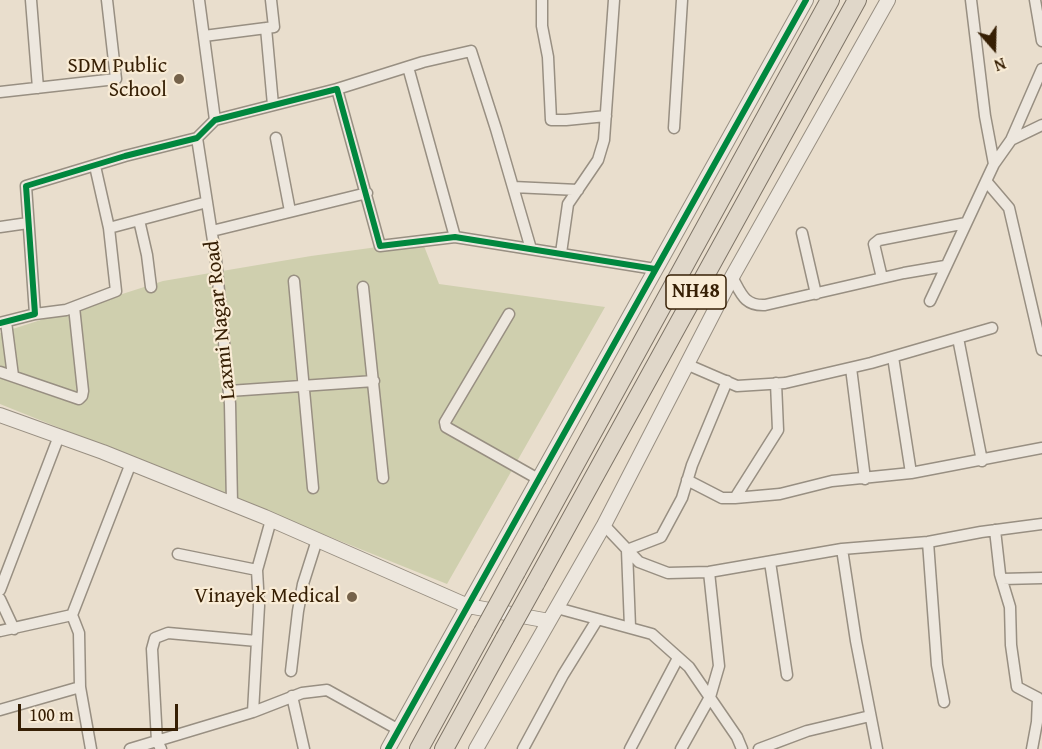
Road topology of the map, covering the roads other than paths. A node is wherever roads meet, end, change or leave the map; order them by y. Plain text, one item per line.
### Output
1 (31, 0) edge
2 (107, 0) edge
3 (199, 0) edge
4 (271, 0) edge
5 (542, 0) edge
6 (614, 0) edge
7 (682, 0) edge
8 (806, 0) edge
9 (830, 0) edge
10 (857, 0) edge
11 (888, 0) edge
12 (971, 0) edge
13 (1035, 0) edge
14 (266, 28) junction
15 (204, 36) junction
16 (1042, 41) edge
17 (408, 67) junction
18 (1042, 69) edge
19 (38, 88) junction
20 (337, 89) junction
21 (0, 93) edge
22 (273, 105) junction
23 (606, 116) junction
24 (214, 120) junction
25 (1042, 125) edge
26 (674, 128) dead end
27 (196, 138) junction
28 (276, 138) dead end
29 (1011, 140) junction
30 (994, 164) junction
31 (95, 166) junction
32 (986, 181) junction
33 (513, 187) junction
34 (578, 190) junction
35 (367, 193) junction
36 (207, 202) junction
37 (290, 211) junction
38 (139, 220) junction
39 (28, 223) junction
40 (966, 223) junction
41 (0, 227) edge
42 (109, 228) junction
43 (212, 231) junction
44 (802, 233) dead end
45 (454, 237) junction
46 (531, 249) junction
47 (561, 253) junction
48 (945, 266) junction
49 (655, 269) junction
50 (732, 276) junction
51 (882, 278) junction
52 (294, 281) dead end
53 (363, 286) dead end
54 (151, 287) dead end
55 (816, 294) junction
56 (930, 302) dead end
57 (74, 307) junction
58 (35, 314) junction
59 (509, 314) dead end
60 (3, 322) edge
61 (992, 328) dead end
62 (958, 338) junction
63 (1042, 350) edge
64 (893, 357) junction
65 (686, 364) junction
66 (851, 368) junction
67 (0, 372) edge
68 (13, 376) junction
69 (374, 381) junction
70 (727, 381) junction
71 (776, 383) junction
72 (304, 386) junction
73 (229, 392) junction
74 (0, 415) edge
75 (59, 436) junction
76 (1042, 448) edge
77 (982, 461) junction
78 (131, 463) junction
79 (911, 473) junction
80 (383, 478) dead end
81 (865, 479) junction
82 (540, 480) junction
83 (687, 480) junction
84 (313, 488) dead end
85 (735, 498) junction
86 (232, 503) junction
87 (271, 520) junction
88 (1042, 524) edge
89 (604, 525) junction
90 (995, 530) junction
91 (317, 540) junction
92 (928, 542) junction
93 (842, 549) junction
94 (627, 550) junction
95 (178, 554) dead end
96 (770, 562) junction
97 (257, 570) junction
98 (709, 572) junction
99 (1042, 578) edge
100 (1002, 579) junction
101 (0, 590) edge
102 (0, 599) edge
103 (468, 606) junction
104 (557, 608) junction
105 (72, 615) junction
106 (597, 620) junction
107 (549, 621) junction
108 (630, 627) junction
109 (14, 629) junction
110 (0, 631) edge
111 (257, 641) junction
112 (678, 658) junction
113 (291, 671) dead end
114 (787, 675) dead end
115 (80, 687) junction
116 (292, 696) junction
117 (710, 697) junction
118 (944, 702) dead end
119 (0, 710) edge
120 (253, 712) junction
121 (870, 716) junction
122 (399, 730) junction
123 (159, 745) edge
124 (91, 749) edge
125 (130, 749) edge
126 (304, 749) edge
127 (388, 749) edge
128 (419, 749) edge
129 (444, 749) edge
130 (476, 749) edge
131 (523, 749) edge
132 (630, 749) edge
133 (681, 749) edge
134 (742, 749) edge
135 (759, 749) edge
136 (877, 749) edge
137 (1032, 749) edge

1 - 19 street
2 - 19 street
3 - 15 street
4 - 14 street
5 - 23 street
6 - 23 street
7 - 26 street
8 - 49 street
9 - 128 highway, NH48, bridge
10 - 129 highway, NH48, bridge
11 - 50 street
12 - 30 street
13 - 16 street
14 - 15 street
14 - 22 street
15 - 24 street
17 - 20 street
17 - 33 street
17 - 45 street
18 - 29 street
19 - 21 street
20 - 22 street
20 - 35 street
22 - 24 street
23 - 34 street
24 - 27 street
25 - 29 street
27 - 31 street
27 - 36 street, Laxmi Nagar Road
28 - 37 street
29 - 30 street
30 - 32 street
31 - 39 street
31 - 42 street
32 - 40 street
32 - 63 street
33 - 34 street
33 - 46 street
34 - 47 street
35 - 37 street
35 - 45 street
36 - 38 street
36 - 43 street, Laxmi Nagar Road
37 - 43 street
38 - 42 street
38 - 54 street
39 - 41 street
39 - 58 street
40 - 48 street
40 - 51 street
42 - 57 street
43 - 73 street, Laxmi Nagar Road
44 - 55 street
45 - 46 street
46 - 47 street
47 - 49 street
48 - 51 street
48 - 56 street
49 - 82 street
50 - 55 street
50 - 65 street
51 - 55 street
52 - 72 street
53 - 69 street
57 - 58 street
57 - 68 street
58 - 60 street
59 - 82 street
60 - 68 street
61 - 62 street
62 - 64 street
62 - 77 street
64 - 66 street
64 - 79 street
65 - 70 street
65 - 89 street
66 - 71 street
66 - 81 street
67 - 68 street
69 - 72 street
69 - 80 street
70 - 71 street
70 - 83 street
71 - 85 street
72 - 73 street
72 - 84 street
73 - 86 street, Laxmi Nagar Road
74 - 75 street
75 - 78 street
75 - 101 street
76 - 77 street
77 - 79 street
78 - 86 street
78 - 105 street
79 - 81 street
81 - 85 street
82 - 103 street
83 - 85 street
83 - 94 street
86 - 87 street
87 - 91 street
87 - 97 street
88 - 90 street
89 - 94 street
89 - 104 street
90 - 92 street
90 - 100 street
91 - 103 street
91 - 113 street
92 - 93 street
92 - 118 street
93 - 96 street
93 - 121 street
94 - 98 street
94 - 108 street
95 - 97 street
96 - 98 street
96 - 114 street
97 - 111 street
98 - 117 street
99 - 100 street
100 - 137 street
102 - 109 street
103 - 107 street
103 - 122 street
104 - 106 street
104 - 107 street
105 - 109 street
105 - 115 street
106 - 108 street
106 - 131 street
107 - 130 street
108 - 112 street
109 - 110 street
111 - 120 street
111 - 123 street
112 - 117 street
112 - 132 street
115 - 119 street
115 - 124 street
116 - 120 street
116 - 122 street
116 - 126 street
117 - 133 street
117 - 134 street
120 - 123 street
121 - 135 street
121 - 136 street
122 - 127 street
123 - 125 street

